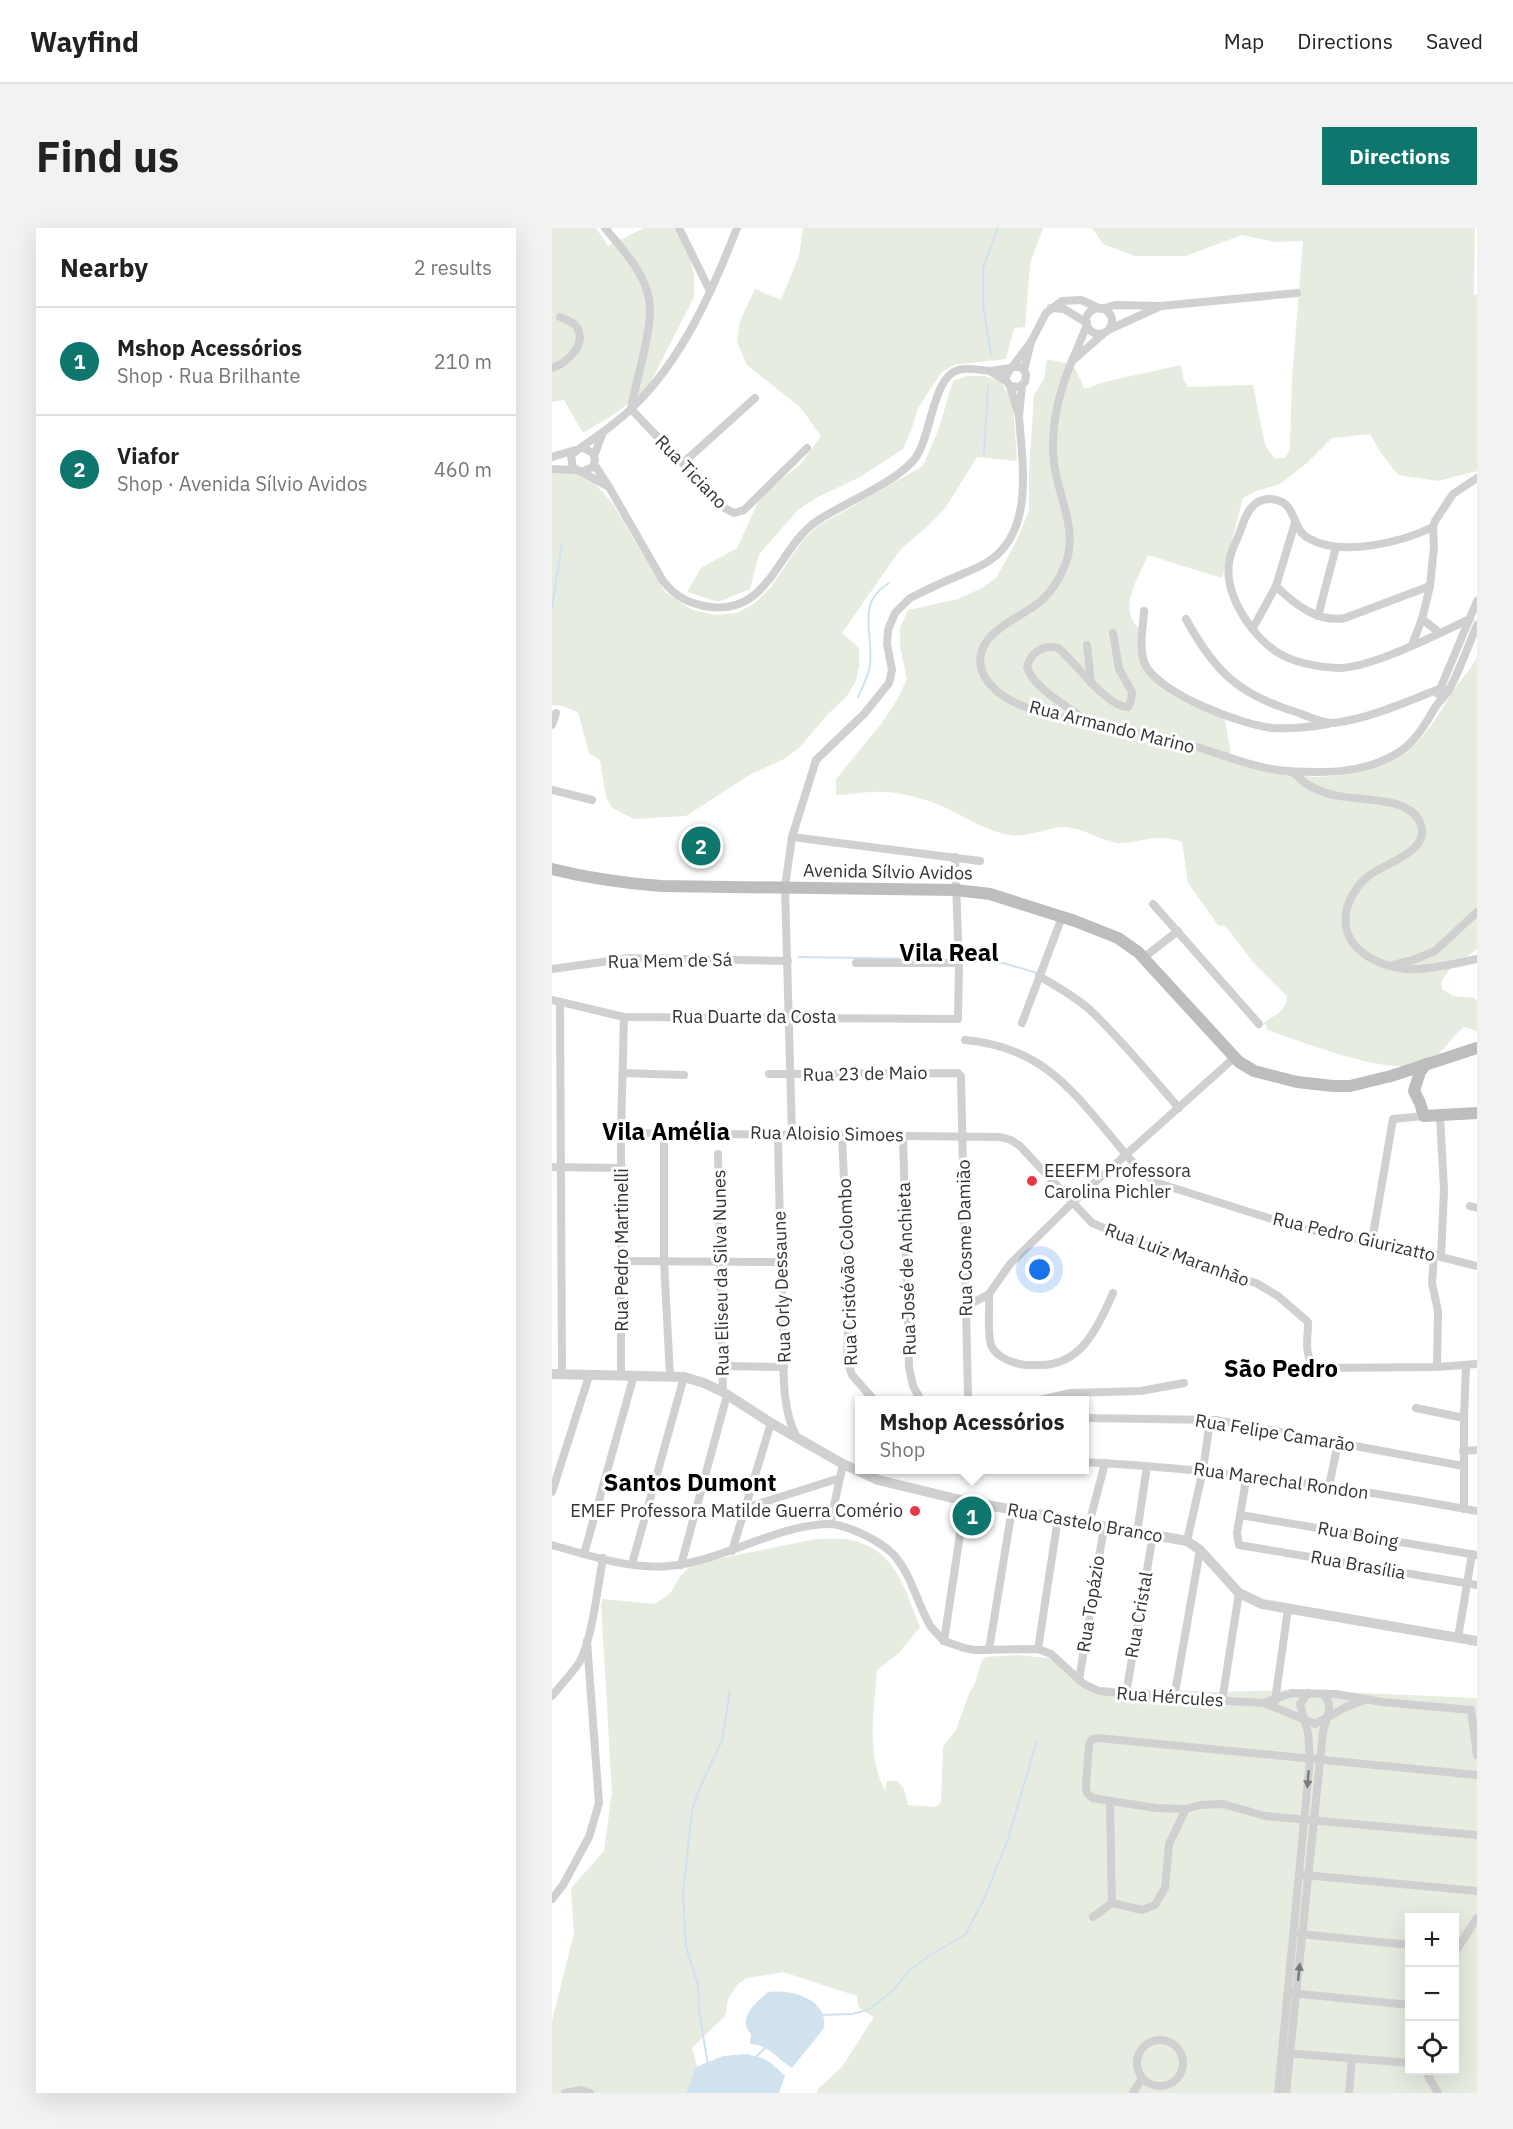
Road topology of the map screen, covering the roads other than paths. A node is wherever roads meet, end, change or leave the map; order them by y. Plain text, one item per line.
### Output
1 (605, 228) edge
2 (679, 228) edge
3 (737, 228) edge
4 (710, 291) junction
5 (1297, 293) dead end
6 (1136, 305) junction
7 (1161, 306) junction
8 (1050, 308) junction
9 (1101, 309) junction
10 (560, 317) dead end
11 (1139, 317) junction
12 (1087, 324) junction
13 (1107, 331) junction
14 (1031, 342) junction
15 (1072, 361) junction
16 (1012, 367) junction
17 (552, 368) edge
18 (990, 370) junction
19 (1024, 370) junction
20 (1008, 383) junction
21 (1022, 386) junction
22 (755, 398) dead end
23 (631, 409) junction
24 (1019, 416) junction
25 (603, 432) junction
26 (807, 448) dead end
27 (579, 449) junction
28 (552, 457) edge
29 (594, 460) junction
30 (683, 463) junction
31 (552, 469) edge
32 (579, 471) junction
33 (1477, 478) edge
34 (609, 487) junction
35 (1295, 524) junction
36 (1433, 527) junction
37 (1336, 547) junction
38 (1276, 586) junction
39 (1430, 586) junction
40 (1477, 601) edge
41 (1144, 611) dead end
42 (1318, 616) junction
43 (1422, 619) junction
44 (1186, 620) dead end
45 (1473, 626) edge
46 (1253, 628) junction
47 (1113, 633) dead end
48 (1440, 633) junction
49 (1086, 645) dead end
50 (1412, 645) junction
51 (1091, 683) junction
52 (1444, 690) junction
53 (556, 713) dead end
54 (1332, 723) junction
55 (552, 725) edge
56 (1094, 726) junction
57 (1284, 771) junction
58 (552, 790) edge
59 (592, 800) dead end
60 (792, 837) junction
61 (955, 857) junction
62 (980, 861) dead end
63 (552, 869) edge
64 (785, 887) junction
65 (956, 890) junction
66 (1153, 904) dead end
67 (1477, 912) edge
68 (1062, 917) junction
69 (1178, 932) junction
70 (1143, 958) junction
71 (1477, 959) edge
72 (788, 961) junction
73 (856, 963) dead end
74 (958, 963) junction
75 (1389, 965) junction
76 (552, 969) edge
77 (1039, 976) junction
78 (556, 1001) edge
79 (624, 1017) junction
80 (790, 1017) junction
81 (1022, 1023) dead end
82 (1259, 1024) dead end
83 (965, 1040) dead end
84 (1477, 1048) edge
85 (1234, 1058) junction
86 (1426, 1065) junction
87 (623, 1073) junction
88 (769, 1074) dead end
89 (684, 1075) dead end
90 (791, 1075) junction
91 (1392, 1075) junction
92 (961, 1076) joint
93 (1414, 1091) junction
94 (1179, 1108) junction
95 (1477, 1113) edge
96 (1424, 1116) junction
97 (1440, 1116) junction
98 (621, 1133) junction
99 (664, 1133) junction
100 (778, 1134) junction
101 (843, 1134) junction
102 (792, 1135) junction
103 (903, 1135) junction
104 (962, 1136) junction
105 (718, 1154) dead end
106 (1126, 1155) junction
107 (556, 1167) edge
108 (622, 1168) junction
109 (1073, 1202) junction
110 (1372, 1241) junction
111 (1437, 1255) junction
112 (622, 1261) junction
113 (664, 1261) junction
114 (721, 1261) junction
115 (780, 1262) junction
116 (1477, 1266) edge
117 (1113, 1293) dead end
118 (989, 1294) junction
119 (967, 1306) junction
120 (1477, 1364) edge
121 (723, 1366) junction
122 (1466, 1366) junction
123 (784, 1367) junction
124 (1437, 1367) junction
125 (557, 1374) edge
126 (621, 1375) junction
127 (634, 1375) junction
128 (589, 1376) junction
129 (670, 1376) junction
130 (684, 1377) junction
131 (1184, 1383) dead end
132 (725, 1394) junction
133 (870, 1396) edge
134 (918, 1396) edge
135 (968, 1396) edge
136 (1061, 1396) edge
137 (1416, 1408) dead end
138 (1089, 1418) edge
139 (1464, 1418) junction
140 (1210, 1420) junction
141 (771, 1424) junction
142 (798, 1438) junction
143 (1338, 1443) junction
144 (1463, 1450) junction
145 (1477, 1450) edge
146 (1089, 1462) edge
147 (1106, 1463) junction
148 (843, 1464) junction
149 (1147, 1466) junction
150 (1463, 1466) junction
151 (855, 1469) edge
152 (1203, 1470) junction
153 (865, 1474) edge
154 (1247, 1474) junction
155 (840, 1478) junction
156 (1329, 1486) junction
157 (552, 1492) edge
158 (965, 1501) junction
159 (745, 1508) junction
160 (1012, 1509) junction
161 (1464, 1509) junction
162 (1477, 1511) edge
163 (1240, 1515) junction
164 (1058, 1518) junction
165 (830, 1524) junction
166 (1089, 1524) junction
167 (1104, 1527) junction
168 (1137, 1533) junction
169 (1153, 1535) junction
170 (1187, 1541) junction
171 (552, 1545) edge
172 (1200, 1550) junction
173 (732, 1551) junction
174 (584, 1554) junction
175 (1474, 1554) edge
176 (603, 1558) junction
177 (632, 1564) junction
178 (681, 1565) junction
179 (1466, 1583) junction
180 (1477, 1585) edge
181 (1239, 1593) junction
182 (1288, 1610) junction
183 (1458, 1638) junction
184 (587, 1641) junction
185 (944, 1641) junction
186 (1477, 1641) edge
187 (1038, 1649) junction
188 (989, 1650) junction
189 (1079, 1680) junction
190 (1308, 1693) junction
191 (1126, 1694) junction
192 (1323, 1694) junction
193 (552, 1696) edge
194 (1174, 1698) junction
195 (1367, 1699) junction
196 (1222, 1701) junction
197 (1275, 1702) junction
198 (1474, 1707) edge
199 (1326, 1719) junction
200 (1305, 1721) junction
201 (1477, 1755) edge
202 (1310, 1759) junction
203 (1320, 1760) junction
204 (1477, 1775) edge
205 (1110, 1802) junction
206 (1186, 1809) junction
207 (1305, 1820) junction
208 (1315, 1821) junction
209 (1477, 1835) edge
210 (1304, 1875) junction
211 (1477, 1891) edge
212 (552, 1899) edge
213 (1112, 1903) junction
214 (1093, 1917) dead end
215 (1477, 1918) edge
216 (1298, 1934) junction
217 (1405, 1945) edge
218 (1459, 1945) edge
219 (1292, 1994) junction
220 (1405, 2005) edge
221 (1286, 2053) junction
222 (1352, 2059) junction
223 (1405, 2063) edge
224 (1428, 2075) edge
225 (1142, 2078) junction
226 (1168, 2089) edge
227 (565, 2093) edge
228 (590, 2093) edge
229 (1134, 2093) edge
230 (1278, 2093) edge
231 (1286, 2093) edge
232 (1349, 2093) edge
233 (1438, 2093) edge

1 - 23 street
2 - 4 street
3 - 4 street
4 - 23 street
5 - 7 street
6 - 7 street
6 - 9 street
6 - 11 street
7 - 11 street
8 - 9 street
8 - 12 street
8 - 14 street
9 - 12 street
9 - 13 street
10 - 17 street
11 - 13 street
12 - 13 street
12 - 15 street, Rua Armando Marino
13 - 15 street
14 - 16 street
14 - 19 street
15 - 56 street, Rua Armando Marino
16 - 18 street
16 - 19 street
16 - 20 street
18 - 20 street
18 - 34 street
19 - 21 street
20 - 21 street
20 - 24 street
21 - 24 street
22 - 30 street
23 - 25 street
23 - 30 street, Rua Ticiano
24 - 60 street
25 - 27 street
25 - 29 street
26 - 30 street, Rua Ticiano
27 - 28 street
27 - 29 street
27 - 32 street
29 - 32 street
29 - 34 street
31 - 32 street
32 - 34 street
33 - 36 street
35 - 37 street
35 - 38 street
35 - 46 street
36 - 37 street
36 - 39 street
37 - 42 street
38 - 42 street
38 - 46 street
39 - 42 street
39 - 43 street
40 - 45 street, Rua Armando Marino
41 - 54 street
43 - 48 street
43 - 50 street
44 - 54 street
45 - 48 street
45 - 52 street, Rua Armando Marino
46 - 50 street
47 - 51 street
48 - 50 street
49 - 51 street
51 - 56 street
52 - 54 street
52 - 57 street, Rua Armando Marino
53 - 55 street
56 - 57 street, Rua Armando Marino
57 - 75 street
58 - 59 street
60 - 61 street
60 - 64 street
61 - 62 street
61 - 65 street
63 - 64 main road, Avenida Sílvio Avidos
64 - 65 main road, Avenida Sílvio Avidos
64 - 72 street
65 - 68 main road, Avenida Sílvio Avidos
65 - 74 street
66 - 69 street
67 - 75 street
68 - 70 main road, Avenida Sílvio Avidos
68 - 77 street
69 - 70 street
69 - 82 street
70 - 85 main road, Avenida Sílvio Avidos
71 - 75 street
72 - 76 street, Rua Mem de Sá
72 - 80 street
73 - 74 street
74 - 80 street, Rua Duarte da Costa
77 - 81 street
77 - 94 street
78 - 79 street, Rua Duarte da Costa
78 - 107 street
79 - 80 street, Rua Duarte da Costa
79 - 87 street, Rua Pedro Martinelli
80 - 90 street
83 - 106 street, Rua Pedro Giurizatto
84 - 86 main road, Avenida Sílvio Avidos
85 - 91 main road, Avenida Sílvio Avidos
85 - 94 street
86 - 91 main road, Avenida Sílvio Avidos
86 - 93 main road
87 - 89 street
87 - 98 street, Rua Pedro Martinelli
88 - 90 street, Rua 23 de Maio
90 - 92 street, Rua 23 de Maio
90 - 102 street
91 - 93 main road
92 - 104 street, Rua Cosme Damião
93 - 96 main road
94 - 106 street
95 - 97 main road
96 - 97 main road
96 - 110 street
97 - 111 street
98 - 99 street, Rua Aloisio Simoes
98 - 108 street, Rua Pedro Martinelli
99 - 100 street, Rua Aloisio Simoes
99 - 113 street
100 - 102 street, Rua Aloisio Simoes
100 - 115 street, Rua Orly Dessaune
101 - 102 street, Rua Aloisio Simoes
101 - 103 street, Rua Aloisio Simoes
101 - 133 street, Rua Cristóvão Colombo
103 - 104 street, Rua Aloisio Simoes
103 - 134 street, Rua José de Anchieta
104 - 109 street, Rua Luiz Maranhão
104 - 119 street, Rua Cosme Damião
105 - 114 street, Rua Eliseu da Silva Nunes
106 - 109 street
106 - 110 street, Rua Pedro Giurizatto
107 - 108 street
107 - 125 street
108 - 112 street, Rua Pedro Martinelli
109 - 118 street
109 - 124 street, Rua Luiz Maranhão
110 - 111 street, Rua Pedro Giurizatto
111 - 116 street, Rua Pedro Giurizatto
111 - 124 street
112 - 113 street
112 - 126 street, Rua Pedro Martinelli
113 - 114 street
113 - 129 street
114 - 115 street
114 - 121 street, Rua Eliseu da Silva Nunes
115 - 123 street, Rua Orly Dessaune
117 - 118 street
118 - 119 street
119 - 135 street, Rua Cosme Damião
120 - 122 street
121 - 123 street
121 - 132 street, Rua Eliseu da Silva Nunes
122 - 124 street
122 - 139 street
123 - 142 street, Rua Orly Dessaune
125 - 128 street, Rua Castelo Branco
126 - 127 street, Rua Castelo Branco
126 - 128 street, Rua Castelo Branco
127 - 129 street, Rua Castelo Branco
127 - 174 street
128 - 157 street
129 - 130 street, Rua Castelo Branco
130 - 132 street, Rua Castelo Branco
130 - 177 street
131 - 136 street
132 - 141 street, Rua Castelo Branco
132 - 178 street, Rua Eliseu da Silva Nunes
137 - 139 street
138 - 140 street, Rua Felipe Camarão
139 - 144 street
140 - 143 street, Rua Felipe Camarão
140 - 152 street
141 - 142 street, Rua Castelo Branco
141 - 159 street
142 - 148 street, Rua Castelo Branco
143 - 150 street, Rua Felipe Camarão
143 - 156 street
144 - 145 street
144 - 150 street
146 - 147 street, Rua Marechal Rondon
147 - 149 street, Rua Marechal Rondon
147 - 166 street
148 - 151 street, Rua Castelo Branco
148 - 155 street
149 - 152 street, Rua Marechal Rondon
149 - 168 street
150 - 161 street
152 - 154 street, Rua Marechal Rondon
152 - 170 street
153 - 158 street, Rua Castelo Branco
154 - 156 street, Rua Marechal Rondon
154 - 163 street
155 - 159 street
155 - 165 street
156 - 161 street, Rua Marechal Rondon
158 - 160 street, Rua Castelo Branco
158 - 185 street
159 - 173 street
160 - 164 street, Rua Castelo Branco
160 - 188 street
161 - 162 street, Rua Marechal Rondon
163 - 175 street, Rua Boing
163 - 179 street, Rua Brasília
164 - 166 street, Rua Castelo Branco
164 - 187 street
165 - 173 street
165 - 185 street
166 - 167 street, Rua Castelo Branco
167 - 168 street, Rua Castelo Branco
167 - 189 street, Rua Topázio
168 - 169 street, Rua Castelo Branco
169 - 170 street, Rua Castelo Branco
169 - 191 street, Rua Cristal
170 - 172 street, Rua Castelo Branco
171 - 174 street
172 - 181 street, Rua Castelo Branco
172 - 194 street
173 - 178 street
174 - 176 street
175 - 179 street
176 - 177 street
176 - 184 street
177 - 178 street
179 - 180 street, Rua Brasília
179 - 183 street
181 - 182 street, Rua Castelo Branco
181 - 196 street
182 - 183 street, Rua Castelo Branco
182 - 197 street
183 - 186 street, Rua Castelo Branco
184 - 193 street
184 - 212 street
185 - 188 street
187 - 188 street
187 - 189 street
189 - 191 street, Rua Hércules
190 - 192 street, Rua Hércules
190 - 197 street, Rua Hércules
190 - 200 street
191 - 194 street, Rua Hércules
192 - 195 street, Rua Hércules
192 - 199 street
194 - 196 street, Rua Hércules
195 - 198 street, Rua Hércules
195 - 199 street, Rua Hércules
196 - 197 street, Rua Hércules
197 - 200 street
198 - 201 street
199 - 200 street, Rua Hércules
199 - 203 street
200 - 202 street
202 - 203 street
202 - 205 street
202 -> 207 street
203 - 204 street
203 - 208 street
205 - 206 street
205 - 213 street
206 - 207 street
206 - 213 street
207 - 208 street
207 - 210 street
208 - 209 street
208 - 210 street
210 - 211 street
210 - 216 street
213 - 214 street
215 - 218 street
216 - 217 street
216 - 219 street
219 - 220 street
219 - 221 street
221 - 222 street
221 - 230 street
221 - 231 street
222 - 223 street
222 - 232 street
224 - 233 street
225 - 226 street
225 - 226 street
225 - 229 street
227 - 228 street

